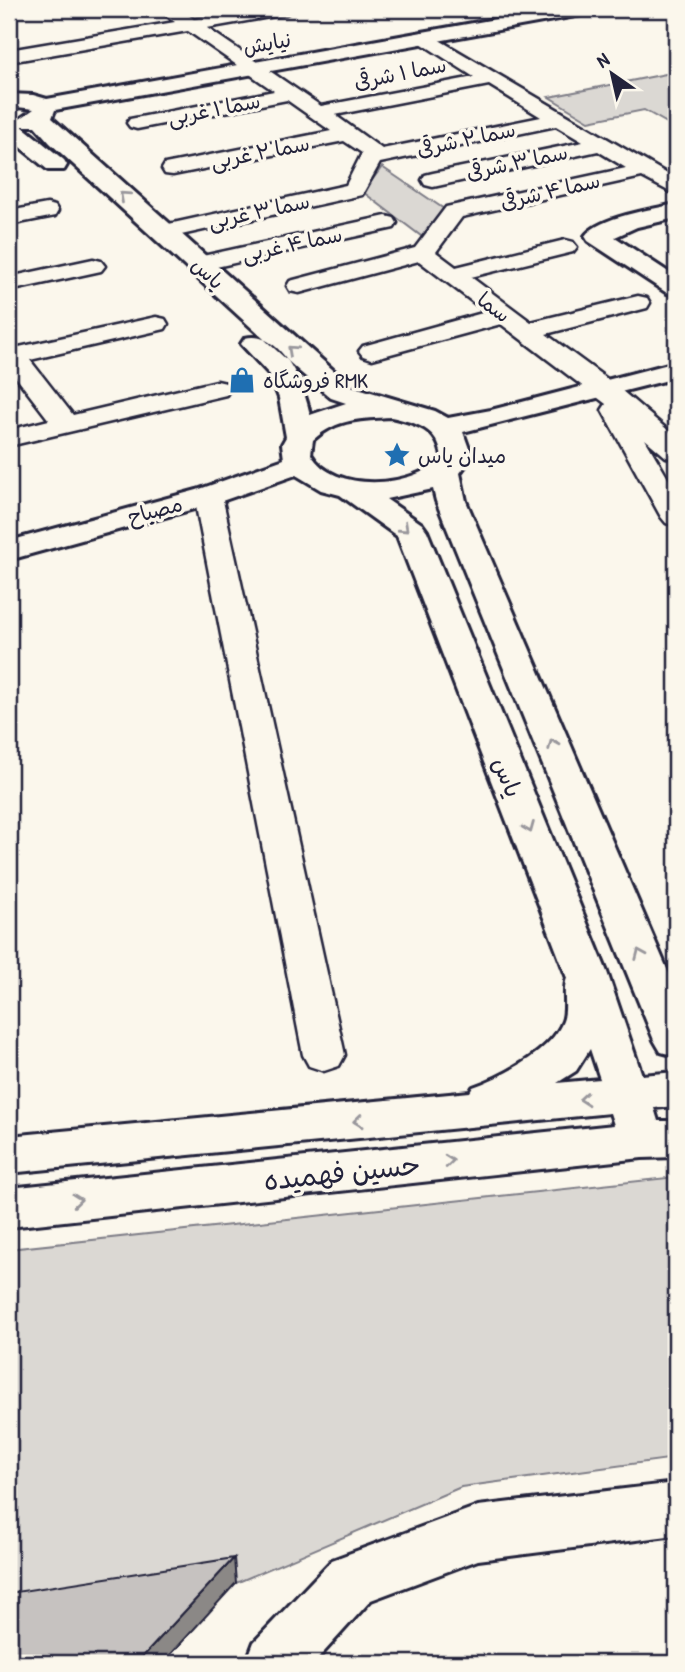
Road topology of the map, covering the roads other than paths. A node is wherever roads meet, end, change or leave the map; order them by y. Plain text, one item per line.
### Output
1 (168, 9) edge
2 (286, 9) edge
3 (581, 9) edge
4 (191, 25) junction
5 (422, 38) junction
6 (9, 56) edge
7 (253, 68) junction
8 (492, 79) junction
9 (9, 81) edge
10 (290, 94) junction
11 (9, 100) edge
12 (39, 108) junction
13 (317, 113) junction
14 (560, 119) junction
15 (137, 123) dead end
16 (9, 125) edge
17 (347, 134) junction
18 (602, 144) junction
19 (372, 158) junction
20 (173, 170) dead end
21 (645, 170) junction
22 (433, 180) dead end
23 (676, 188) edge
24 (47, 211) dead end
25 (676, 211) edge
26 (9, 218) edge
27 (386, 223) dead end
28 (163, 232) junction
29 (565, 247) dead end
30 (424, 253) junction
31 (198, 264) junction
32 (93, 266) dead end
33 (452, 275) junction
34 (9, 284) edge
35 (299, 286) dead end
36 (676, 288) edge
37 (638, 303) dead end
38 (505, 315) junction
39 (156, 324) dead end
40 (526, 331) junction
41 (372, 351) dead end
42 (10, 355) edge
43 (676, 370) edge
44 (217, 389) dead end
45 (605, 390) junction
46 (391, 409) junction
47 (66, 424) junction
48 (444, 427) junction
49 (9, 438) edge
50 (300, 449) junction
51 (676, 451) edge
52 (445, 472) junction
53 (350, 488) junction
54 (208, 496) junction
55 (676, 517) edge
56 (9, 551) edge
57 (586, 972) junction
58 (672, 1026) edge
59 (324, 1055) dead end
60 (676, 1089) edge
61 (627, 1095) junction
62 (450, 1112) junction
63 (659, 1139) edge
64 (9, 1155) edge
65 (9, 1208) edge
66 (676, 1509) edge
67 (275, 1663) edge

1 - 4 street
2 - 4 street
3 - 5 street, نیایش
4 - 6 street
4 - 7 street
5 - 7 street, نیایش
5 - 8 street
7 - 10 street
7 - 12 street, نیایش
8 - 13 street, سما ۱ شرقی
8 - 14 street
9 - 12 street, یاس
10 - 13 street
10 - 15 street, سما ۱ غربی
11 - 12 street
12 - 16 street
28 -> 12 street, یاس
13 - 17 street
14 - 18 street
14 - 19 street, سما ۲ شرقی
16 - 50 street, یاس
17 - 19 street
17 - 20 street, سما ۲ غربی
18 - 21 street
18 - 22 street, سما ۳ شرقی
19 - 28 street, سما ۳ غربی
21 - 23 street
21 - 30 street, سما ۴ شرقی
24 - 26 street
25 - 36 street
27 - 31 street, سما ۴ غربی
28 - 31 street, یاس
29 - 33 street
30 - 33 street, سما
30 - 35 street
46 -> 31 street, یاس
32 - 34 street
33 - 38 street, سما
37 - 40 street
38 - 40 street, سما
38 - 41 street
39 - 42 street
40 - 45 street, سما
42 - 47 street
43 - 45 street
44 - 47 street
45 - 48 street
45 - 51 street, سما
45 - 55 street
46 - 48 street
46 - 50 street
47 - 49 street
48 - 52 street
50 - 53 street
50 - 54 street, مصباح
52 - 53 street
58 -> 52 street
53 -> 57 street, یاس
54 - 56 street, مصباح
54 - 59 street
57 - 61 street, یاس
57 - 62 street
60 - 61 street, حسین فهمیده
61 -> 62 street, حسین فهمیده
61 - 63 street, یاس
62 -> 64 street, حسین فهمیده
65 -> 63 street, حسین فهمیده
66 - 67 street

